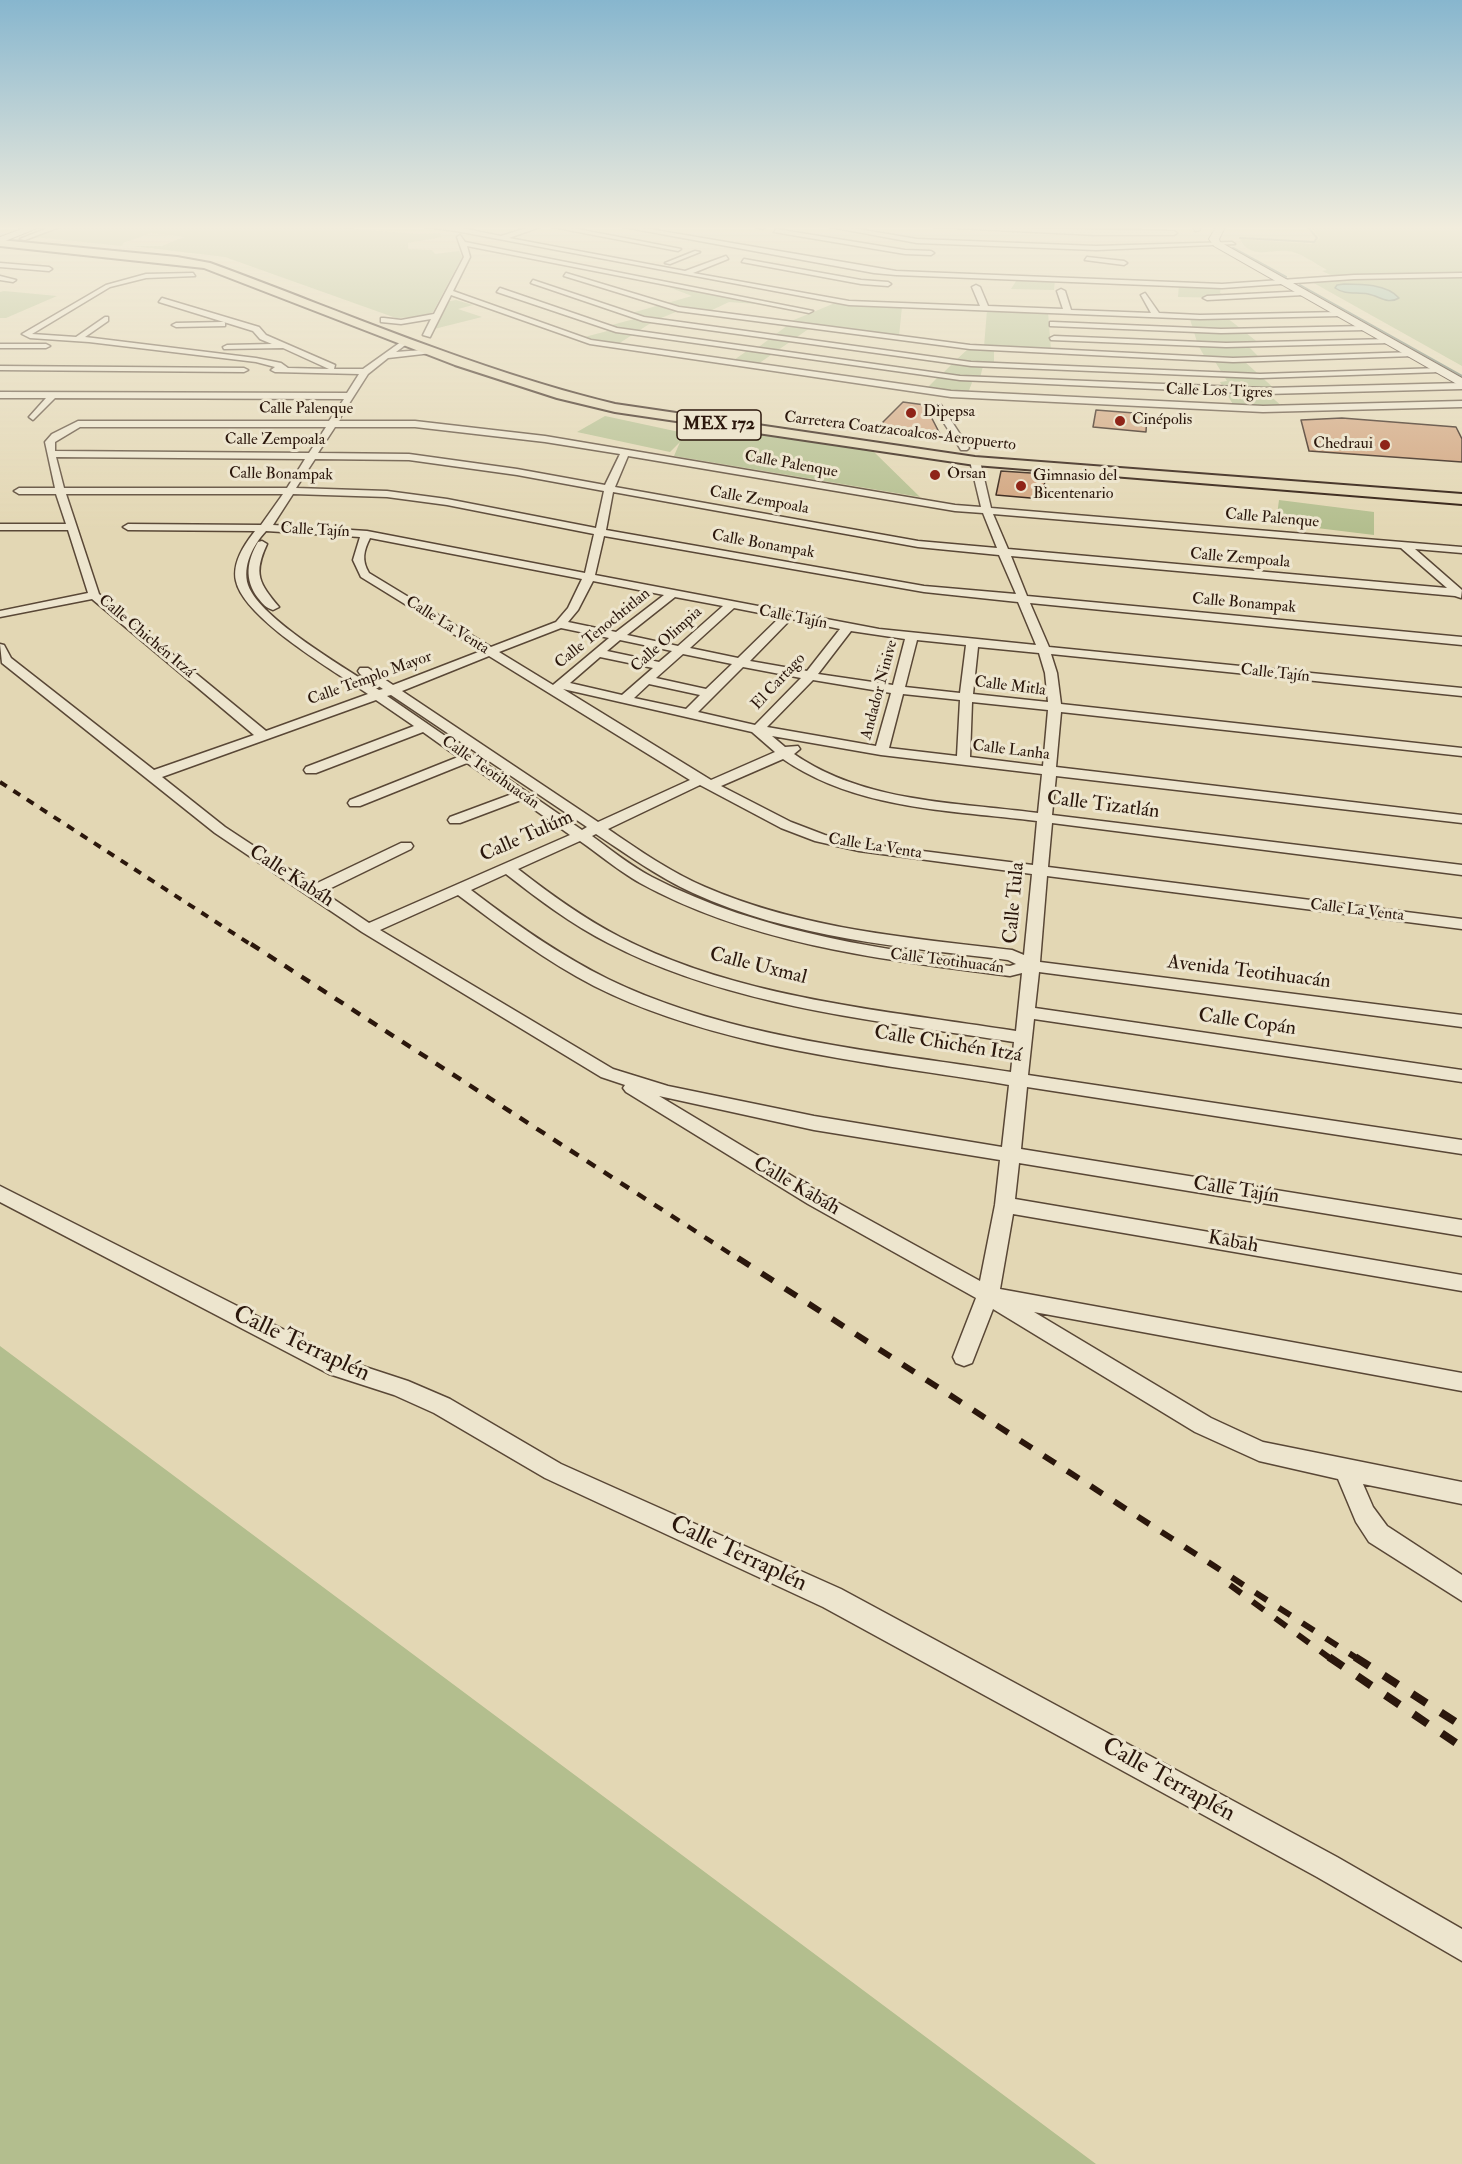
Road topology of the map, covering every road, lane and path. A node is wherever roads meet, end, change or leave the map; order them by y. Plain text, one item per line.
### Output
1 (37, 328) edge
2 (93, 328) edge
3 (253, 328) edge
4 (370, 328) edge
5 (407, 328) edge
6 (431, 328) edge
7 (547, 328) edge
8 (610, 328) edge
9 (709, 328) edge
10 (820, 328) edge
11 (1053, 328) edge
12 (1149, 328) edge
13 (1329, 328) edge
14 (1367, 328) edge
15 (1385, 328) edge
16 (427, 335) junction
17 (1054, 338) junction
18 (78, 339) junction
19 (901, 339) junction
20 (405, 341) junction
21 (1390, 341) junction
22 (0, 346) edge
23 (109, 346) junction
24 (284, 346) junction
25 (156, 347) junction
26 (432, 351) junction
27 (101, 352) dead end
28 (884, 352) junction
29 (1055, 352) junction
30 (1414, 354) junction
31 (93, 358) dead end
32 (376, 362) junction
33 (867, 365) junction
34 (0, 368) edge
35 (80, 369) junction
36 (286, 370) junction
37 (1440, 370) junction
38 (341, 371) junction
39 (1462, 371) edge
40 (365, 372) junction
41 (522, 372) junction
42 (502, 378) junction
43 (848, 380) junction
44 (1462, 384) edge
45 (0, 395) edge
46 (53, 395) junction
47 (350, 396) junction
48 (1462, 404) edge
49 (938, 407) dead end
50 (33, 417) dead end
51 (734, 422) junction
52 (332, 425) junction
53 (964, 448) junction
54 (625, 453) junction
55 (51, 454) junction
56 (312, 456) junction
57 (975, 461) junction
58 (1136, 468) junction
59 (1462, 488) edge
60 (609, 489) junction
61 (60, 490) junction
62 (19, 491) dead end
63 (290, 491) junction
64 (1462, 497) edge
65 (987, 511) junction
66 (0, 527) edge
67 (72, 527) junction
68 (267, 527) junction
69 (128, 528) dead end
70 (601, 532) junction
71 (367, 534) junction
72 (1404, 545) junction
73 (1462, 550) edge
74 (1004, 553) junction
75 (588, 577) junction
76 (672, 594) junction
77 (1460, 594) edge
78 (94, 595) junction
79 (1023, 600) junction
80 (730, 606) junction
81 (0, 614) edge
82 (787, 616) junction
83 (560, 624) junction
84 (847, 628) junction
85 (617, 637) junction
86 (912, 637) junction
87 (1462, 641) edge
88 (972, 643) junction
89 (680, 650) junction
90 (1044, 650) junction
91 (489, 652) junction
92 (597, 653) junction
93 (2, 657) edge
94 (738, 662) junction
95 (661, 666) junction
96 (809, 677) junction
97 (646, 680) junction
98 (558, 688) junction
99 (392, 690) junction
100 (896, 691) junction
101 (1462, 692) edge
102 (708, 693) junction
103 (377, 695) junction
104 (625, 699) junction
105 (966, 699) junction
106 (1055, 709) junction
107 (689, 713) junction
108 (424, 727) junction
109 (758, 730) junction
110 (263, 735) junction
111 (811, 741) junction
112 (880, 751) junction
113 (1462, 752) edge
114 (783, 754) junction
115 (468, 758) junction
116 (963, 762) junction
117 (311, 770) dead end
118 (1048, 772) junction
119 (151, 776) junction
120 (706, 783) junction
121 (522, 795) junction
122 (355, 803) dead end
123 (1044, 818) junction
124 (1462, 819) edge
125 (455, 820) dead end
126 (597, 829) junction
127 (580, 837) junction
128 (406, 846) dead end
129 (507, 868) junction
130 (1038, 870) junction
131 (1462, 870) edge
132 (460, 889) junction
133 (314, 891) junction
134 (771, 924) junction
135 (1462, 924) edge
136 (368, 929) junction
137 (1030, 966) junction
138 (1027, 1012) junction
139 (1462, 1021) edge
140 (1024, 1038) junction
141 (607, 1073) junction
142 (1462, 1076) edge
143 (1019, 1080) junction
144 (1462, 1147) edge
145 (1010, 1155) junction
146 (0, 1193) edge
147 (1005, 1205) junction
148 (1462, 1228) edge
149 (1462, 1283) edge
150 (988, 1295) junction
151 (964, 1357) dead end
152 (1462, 1382) edge
153 (1346, 1471) junction
154 (1462, 1493) edge
155 (1462, 1589) edge
156 (1462, 1946) edge

1 - 18 street
2 - 18 street
3 - 24 street
4 - 20 main road, Carretera Coatzacoalcos-Aeropuerto / MEX 172
5 - 16 main road, Carretera Coatzacoalcos-Aeropuerto / MEX 172
6 - 16 street
7 - 43 street, Calle Los Tigres
8 - 33 street
9 - 28 street
10 - 19 street
11 - 17 street
12 - 13 street
14 - 21 main road
15 - 39 main road
16 - 41 main road, Carretera Coatzacoalcos-Aeropuerto / MEX 172
17 - 21 street
17 - 29 street
18 - 25 street
19 - 28 street
19 - 29 street
20 - 26 main road, Carretera Coatzacoalcos-Aeropuerto / MEX 172
20 - 32 street, Calle Teotihuacán
21 - 30 main road
22 - 23 street
23 - 25 street
23 - 27 street
24 - 25 street
24 - 38 street
25 - 36 street
26 - 32 street
26 - 42 main road, Carretera Coatzacoalcos-Aeropuerto / MEX 172
28 - 33 street
28 - 37 street
29 - 30 street
30 - 37 main road
31 - 35 street
32 - 40 street, Calle Teotihuacán
33 - 43 street
33 - 44 street
34 - 35 street
35 - 36 street
36 - 38 street
37 - 44 main road
38 - 40 street
40 - 47 street, Calle Teotihuacán
41 - 42 main road
41 - 51 main road, Carretera Coatzacoalcos-Aeropuerto / MEX 172
42 - 51 main road, Carretera Coatzacoalcos-Aeropuerto / MEX 172
43 - 48 street, Calle Los Tigres
45 - 46 street
46 - 47 street
46 - 50 street
47 - 52 street, Calle Teotihuacán
49 - 53 street
51 - 53 main road, Carretera Coatzacoalcos-Aeropuerto / MEX 172
51 - 57 main road, Carretera Coatzacoalcos-Aeropuerto / MEX 172
52 - 54 street, Calle Palenque
52 - 55 street, Calle Palenque
52 - 56 street, Calle Teotihuacán
53 - 58 main road, Carretera Coatzacoalcos-Aeropuerto / MEX 172
54 - 60 street
54 - 65 street, Calle Palenque
55 - 56 street, Calle Zempoala
55 - 61 street, Calle Chichén Itzá
56 - 60 street, Calle Zempoala
56 - 63 street, Calle Teotihuacán
57 - 58 main road, Carretera Coatzacoalcos-Aeropuerto / MEX 172
57 - 65 street, Calle Tula
58 - 59 main road, Carretera Coatzacoalcos-Aeropuerto / MEX 172
58 - 64 main road, Carretera Coatzacoalcos-Aeropuerto / MEX 172
60 - 70 street
60 - 74 street, Calle Zempoala
61 - 62 street, Calle Bonampak
61 - 63 street, Calle Bonampak
61 - 67 street, Calle Chichén Itzá
63 - 68 street, Calle Teotihuacán
63 - 70 street, Calle Bonampak
65 - 72 street, Calle Palenque
65 - 74 street, Calle Tula
66 - 67 street
67 - 78 street, Calle Chichén Itzá
68 - 69 street, Calle Tajín
68 - 71 street, Calle Tajín
68 - 99 street, Calle Teotihuacán
68 - 103 street, Calle Teotihuacán
70 - 75 street
70 - 79 street, Calle Bonampak
71 - 75 street, Calle Tajín
71 - 91 street, Calle La Venta
72 - 73 street, Calle Palenque
72 - 77 street
74 - 77 street, Calle Zempoala
74 - 79 street, Calle Tula
75 - 76 street, Calle Tajín
75 - 83 street
76 - 80 street, Calle Tajín
76 - 85 street, Calle Tenochtitlan
78 - 81 street
78 - 110 street, Calle Chichén Itzá
79 - 87 street, Calle Bonampak
79 - 90 street, Calle Tula
80 - 82 street, Calle Tajín
80 - 89 street, Calle Olimpia
82 - 84 street, Calle Tajín
82 - 94 street
83 - 85 street, Calle Mitla
83 - 91 street, Calle Templo Mayor
84 - 86 street, Calle Tajín
84 - 96 street, El Cartago
85 - 89 street, Calle Mitla
85 - 92 street, Calle Tenochtitlan
86 - 88 street, Calle Tajín
86 - 100 street, Andador Ninive
88 - 90 street, Calle Tajín
88 - 105 street
89 - 94 street, Calle Mitla
89 - 95 street, Calle Olimpia
90 - 101 street, Calle Tajín
90 - 106 street, Calle Tula
91 - 98 street, Calle La Venta
91 - 99 street, Calle Templo Mayor
92 - 95 street
92 - 98 street, Calle Tenochtitlan
93 - 119 street, Calle Kabáh
94 - 96 street, Calle Mitla
94 - 102 street
95 - 97 street, Calle Olimpia
96 - 100 street, Calle Mitla
96 - 109 street, El Cartago
97 - 102 street
97 - 104 street, Calle Olimpia
98 - 104 street, Calle Lanha
98 - 120 street, Calle La Venta
99 - 103 street, Calle Templo Mayor
99 - 126 street, Calle Teotihuacán
100 - 105 street, Calle Mitla
100 - 112 street, Andador Ninive
102 - 107 street
103 - 108 street, Calle Teotihuacán
103 - 110 street, Calle Templo Mayor
104 - 107 street, Calle Lanha
105 - 106 street, Calle Mitla
105 - 116 street
106 - 113 street, Calle Mitla
106 - 118 street, Calle Tula
107 - 109 street, Calle Lanha
108 - 115 street, Calle Teotihuacán
108 - 117 street
109 - 111 street, Calle Lanha
109 - 114 street, Calle Tizatlán
110 - 119 street, Calle Templo Mayor
111 - 112 street, Calle Lanha
111 - 114 street, Calle Tulúm
112 - 116 street, Calle Lanha
114 - 120 street, Calle Tulúm
114 - 123 street, Calle Tizatlán
115 - 121 street, Calle Teotihuacán
115 - 122 street
116 - 118 street, Calle Lanha
118 - 123 street, Calle Tula
118 - 124 street, Calle Lanha
119 - 133 street, Calle Kabáh
120 - 126 street, Calle Tulúm
120 - 130 street, Calle La Venta
121 - 125 street
121 - 127 street, Calle Teotihuacán
123 - 130 street, Calle Tula
123 - 131 street, Calle Tizatlán
126 - 127 street, Calle Tulúm
126 - 134 street, Calle Teotihuacán
127 - 129 street, Calle Tulúm
127 - 134 street, Calle Teotihuacán
128 - 133 street
129 - 132 street, Calle Tulúm
129 - 140 street, Calle Uxmal
130 - 135 street, Calle La Venta
130 - 137 street, Calle Tula
132 - 136 street, Calle Tulúm
132 - 143 street, Calle Chichén Itzá
133 - 136 street, Calle Kabáh
134 - 137 street, Calle Teotihuacán
136 - 141 street, Calle Kabáh
137 - 138 street, Calle Tula
137 - 139 street, Avenida Teotihuacán
138 - 140 street, Calle Tula
138 - 142 street, Calle Copán
140 - 143 street, Calle Tula
141 - 145 street, Calle Kabáh
141 - 150 street, Calle Kabáh
143 - 144 street, Calle Chichén Itzá
143 - 145 street, Calle Tula
145 - 147 street, Calle Tula
145 - 148 street, Calle Tajín
146 - 156 street, Calle Terraplén
147 - 149 street, Kabah
147 - 150 street, Calle Tula
150 - 151 street, Calle Tula
150 - 152 street
150 - 153 street, Calle Kabáh
153 - 154 street, Calle Kabáh
153 - 155 street

